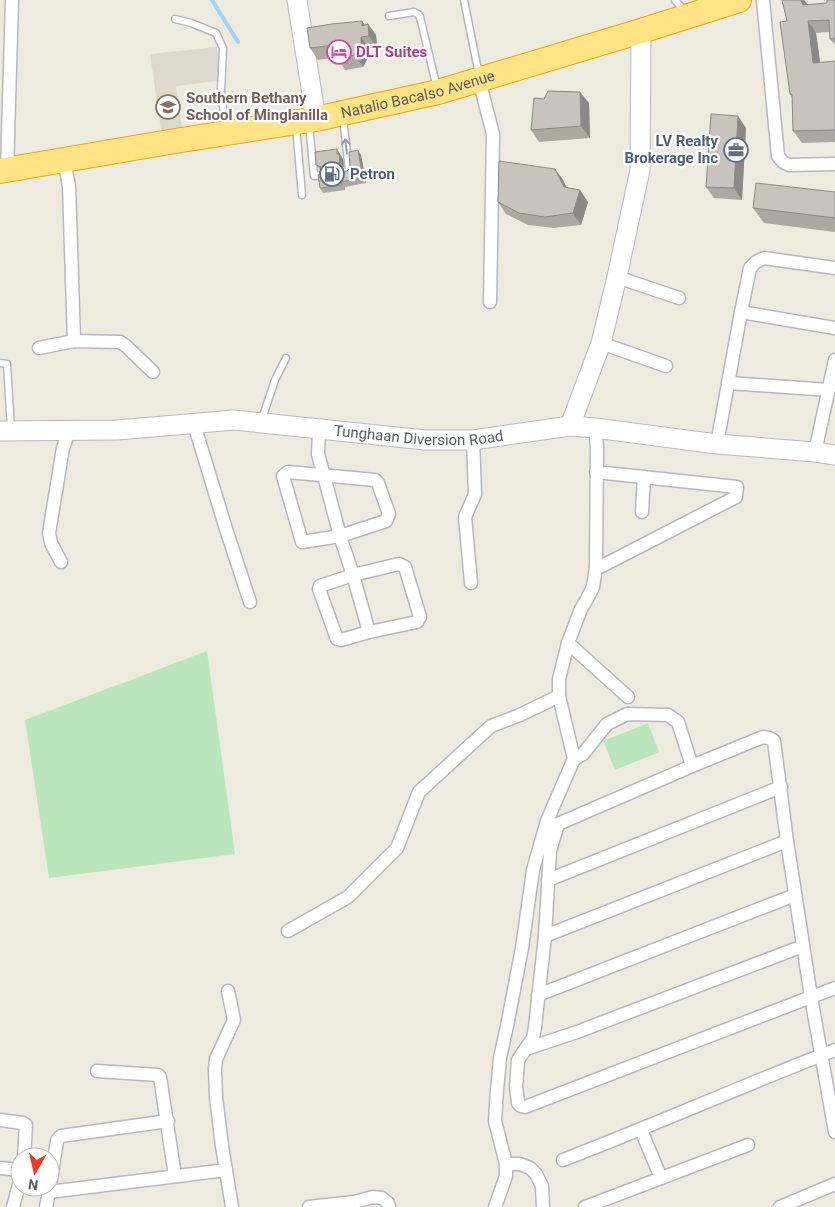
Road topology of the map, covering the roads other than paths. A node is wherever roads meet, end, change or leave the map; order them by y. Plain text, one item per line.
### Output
1 (12, 0) edge
2 (297, 0) edge
3 (464, 0) edge
4 (739, 0) edge
5 (763, 0) edge
6 (682, 8) edge
7 (389, 16) dead end
8 (175, 19) dead end
9 (641, 31) junction
10 (480, 80) junction
11 (438, 92) junction
12 (342, 114) junction
13 (307, 120) junction
14 (229, 132) junction
15 (64, 160) junction
16 (835, 164) edge
17 (4, 170) edge
18 (343, 172) edge
19 (321, 175) edge
20 (302, 194) dead end
21 (835, 268) edge
22 (617, 277) junction
23 (679, 298) dead end
24 (490, 302) dead end
25 (740, 312) junction
26 (835, 328) edge
27 (74, 341) junction
28 (601, 343) junction
29 (39, 348) dead end
30 (286, 358) dead end
31 (835, 360) edge
32 (0, 363) edge
33 (666, 366) dead end
34 (153, 372) dead end
35 (728, 383) junction
36 (829, 390) junction
37 (261, 423) junction
38 (194, 424) junction
39 (570, 426) junction
40 (595, 428) junction
41 (319, 430) junction
42 (6, 431) edge
43 (69, 431) junction
44 (473, 440) junction
45 (717, 444) junction
46 (815, 452) junction
47 (835, 456) edge
48 (596, 472) junction
49 (324, 476) junction
50 (644, 477) junction
51 (642, 512) dead end
52 (340, 536) junction
53 (61, 562) dead end
54 (596, 567) junction
55 (353, 575) junction
56 (471, 583) dead end
57 (250, 602) dead end
58 (369, 632) junction
59 (568, 643) junction
60 (559, 696) junction
61 (628, 697) dead end
62 (574, 760) junction
63 (692, 766) junction
64 (781, 787) junction
65 (787, 841) junction
66 (548, 880) junction
67 (795, 895) junction
68 (288, 931) dead end
69 (544, 936) junction
70 (803, 946) junction
71 (835, 988) edge
72 (228, 991) dead end
73 (538, 994) junction
74 (811, 997) junction
75 (526, 1049) junction
76 (835, 1050) edge
77 (821, 1055) junction
78 (98, 1072) dead end
79 (834, 1115) edge
80 (0, 1120) edge
81 (168, 1121) junction
82 (641, 1130) junction
83 (835, 1132) edge
84 (748, 1145) dead end
85 (25, 1147) edge
86 (56, 1147) edge
87 (563, 1160) dead end
88 (506, 1164) junction
89 (226, 1170) junction
90 (175, 1176) junction
91 (661, 1178) junction
92 (835, 1184) edge
93 (60, 1191) edge
94 (354, 1204) edge
95 (232, 1207) edge
96 (309, 1207) edge
97 (389, 1207) edge
98 (495, 1207) edge
99 (542, 1207) edge
100 (585, 1207) edge
101 (780, 1207) edge

1 - 17 street
2 - 13 street
3 - 10 lane
4 - 6 highway, Natalio Bacalso Avenue
5 - 16 street
6 - 9 highway, Natalio Bacalso Avenue
7 - 11 lane
8 - 14 lane
9 - 10 highway, Natalio Bacalso Avenue
9 - 22 street
10 - 11 highway, Natalio Bacalso Avenue
10 - 24 street
11 - 12 highway, Natalio Bacalso Avenue
12 - 13 highway, Natalio Bacalso Avenue
18 -> 12 lane
13 - 14 highway, Natalio Bacalso Avenue
13 - 19 lane
13 - 20 lane
14 - 15 highway, Natalio Bacalso Avenue
15 - 17 highway, Natalio Bacalso Avenue
15 - 27 street
21 - 25 street
22 - 23 street
22 - 28 street
25 - 26 street
25 - 35 street
27 - 29 street
27 - 34 street
28 - 33 street
28 - 39 street
30 - 37 lane
31 - 36 street
32 - 42 lane
35 - 36 street
35 - 45 street
36 - 46 street
37 - 38 street, Tunghaan Diversion Road
37 - 41 street, Tunghaan Diversion Road
38 - 43 street, Tunghaan Diversion Road
38 - 57 street
39 - 40 street, Tunghaan Diversion Road
39 - 44 street, Tunghaan Diversion Road
40 - 45 street, Tunghaan Diversion Road
40 - 48 street
41 - 44 street, Tunghaan Diversion Road
41 - 49 street
42 - 43 street, Tunghaan Diversion Road
43 - 53 street
44 - 56 street
45 - 46 street, Tunghaan Diversion Road
46 - 47 street, Tunghaan Diversion Road
48 - 50 street
48 - 54 street
49 - 52 street
49 - 52 street
49 - 52 street
50 - 51 street
50 - 54 street
52 - 55 street
54 - 59 street
55 - 58 street
55 - 58 street
55 - 58 street
59 - 60 street
59 - 61 street
60 - 62 street
60 - 68 street
62 - 63 street
62 - 88 street
63 - 64 street
63 - 66 street
64 - 65 street
64 - 66 street
65 - 67 street
65 - 69 street
66 - 69 street
67 - 70 street
67 - 73 street
69 - 73 street
70 - 74 street
70 - 75 street
71 - 74 street
72 - 89 street
73 - 75 street
74 - 75 street
74 - 77 street
76 - 77 street
77 - 79 street
77 - 82 street
78 - 81 street
79 - 83 street
80 - 85 street
81 - 86 street
81 - 90 street
82 - 87 street
82 - 91 street
84 - 91 street
88 - 98 street
88 - 99 street
89 - 90 street
89 - 95 street
90 - 93 street
91 - 100 street
92 - 101 street
94 - 96 street
94 - 97 street

